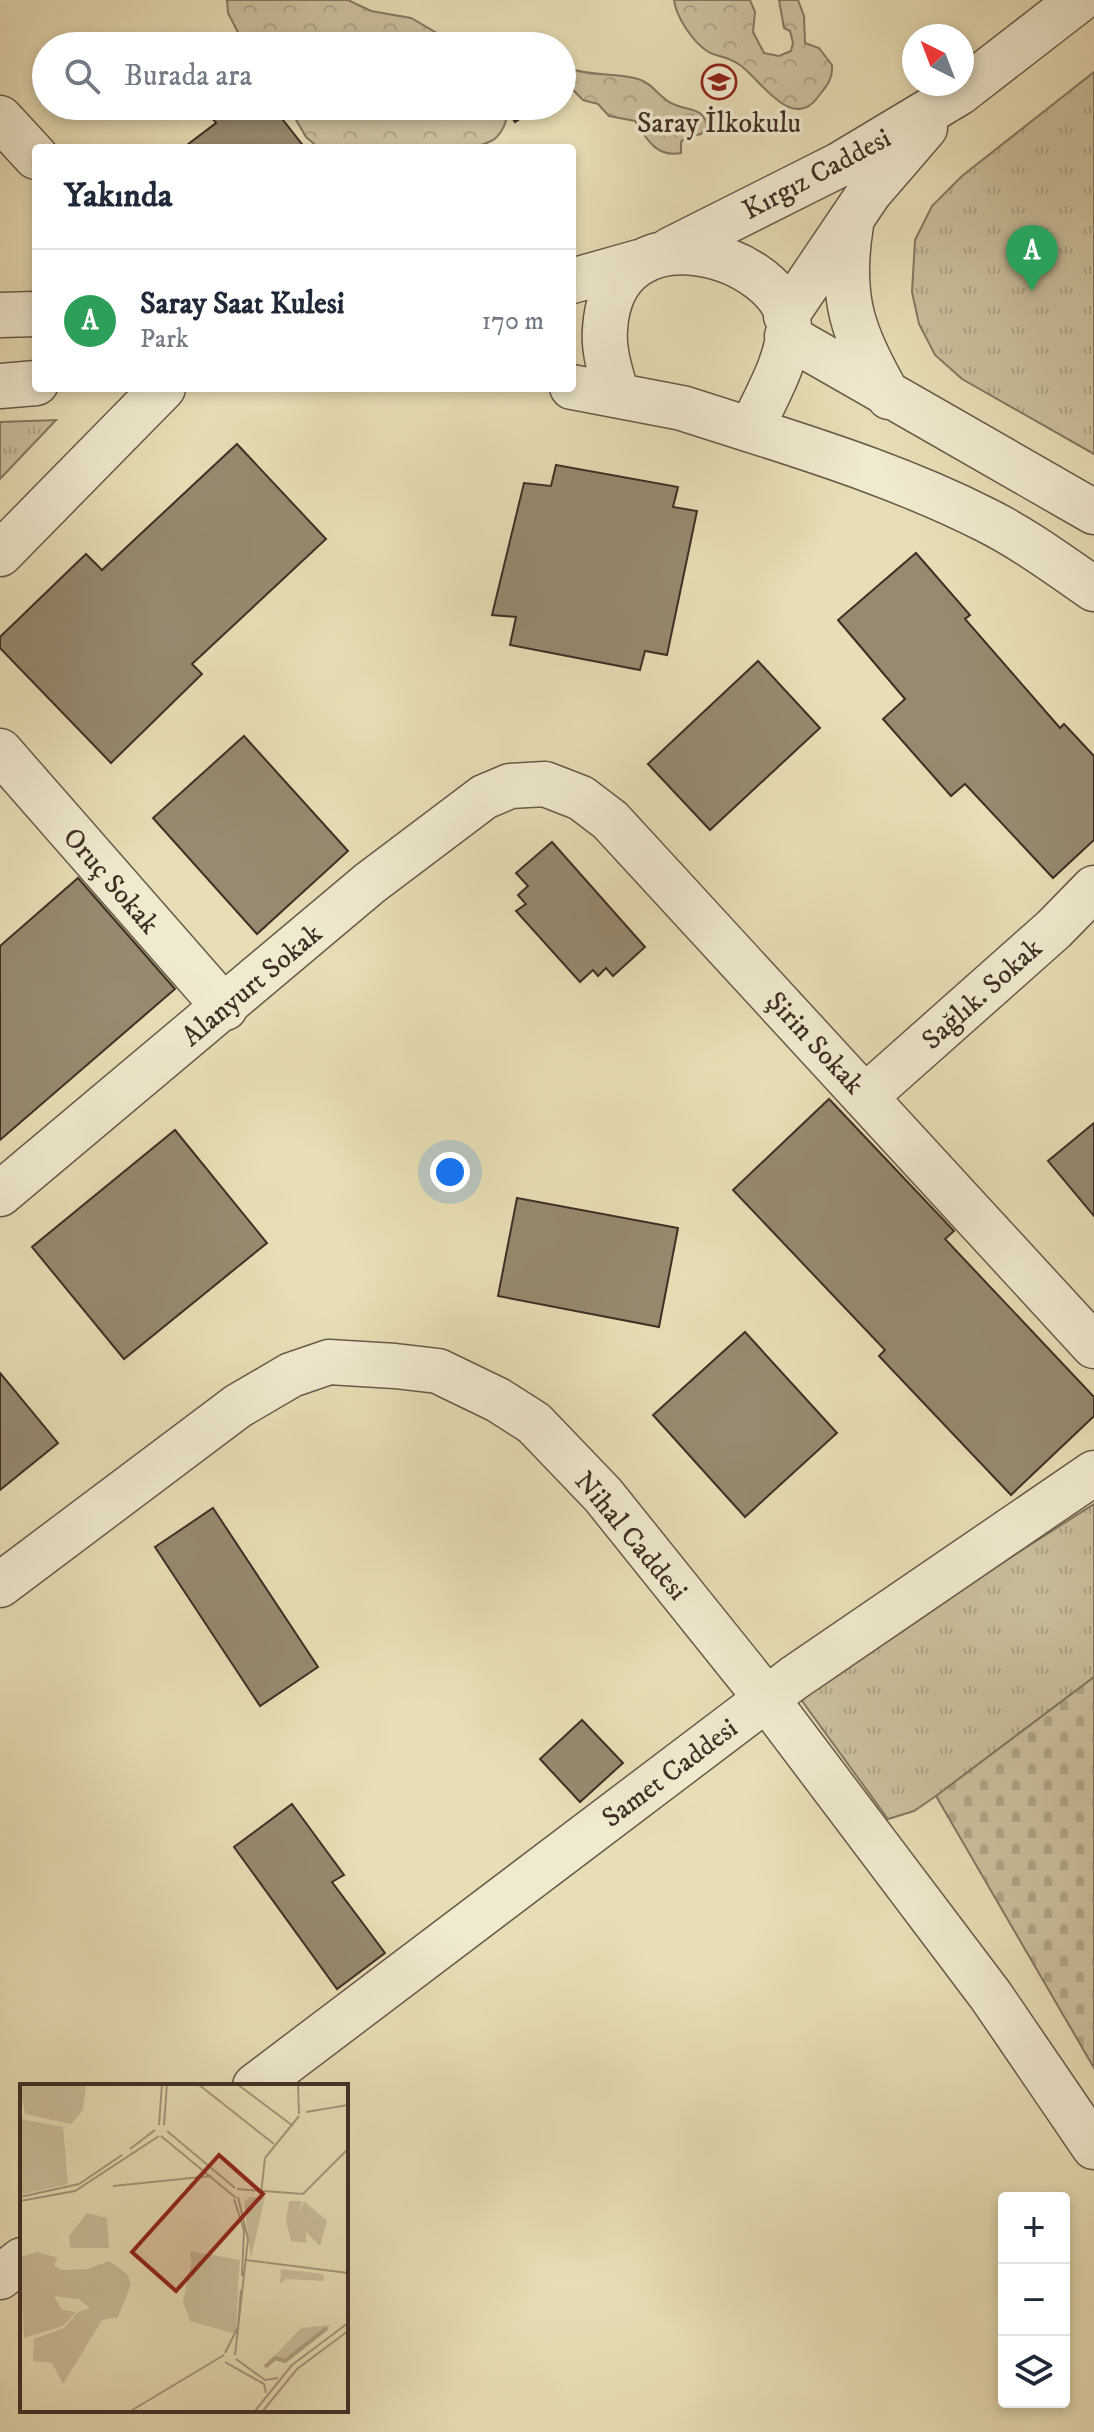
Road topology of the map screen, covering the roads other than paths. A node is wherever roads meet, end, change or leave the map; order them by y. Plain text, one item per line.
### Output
1 (1068, 3) edge
2 (974, 81) edge
3 (954, 96) edge
4 (956, 96) edge
5 (0, 118) edge
6 (32, 153) edge
7 (852, 217) junction
8 (655, 256) junction
9 (576, 280) edge
10 (32, 314) edge
11 (0, 315) edge
12 (787, 326) junction
13 (32, 383) edge
14 (0, 386) edge
15 (576, 388) edge
16 (159, 392) edge
17 (617, 395) junction
18 (889, 397) junction
19 (751, 430) junction
20 (1094, 512) edge
21 (0, 554) edge
22 (1094, 589) edge
23 (0, 751) edge
24 (510, 786) joint
25 (1094, 888) edge
26 (225, 1008) junction
27 (866, 1096) junction
28 (0, 1194) edge
29 (1094, 1346) edge
30 (1094, 1473) edge
31 (0, 1585) edge
32 (766, 1698) junction
33 (258, 2084) edge
34 (1094, 2147) edge
35 (20, 2262) edge
36 (0, 2277) edge

1 - 2 street, Kırgız Caddesi
3 - 8 street, Kırgız Caddesi
4 - 7 street, Kırgız Caddesi
5 - 6 street
7 - 12 street, Kırgız Caddesi
7 - 18 street
8 - 9 street
8 - 12 street
8 - 17 street
10 - 11 street
12 - 18 street
12 - 19 street
13 - 14 street
15 - 17 street
16 - 21 street
17 - 19 street
18 - 20 street
19 - 22 street
23 - 26 street, Oruç Sokak
24 - 26 street, Alanyurt Sokak
24 - 27 street, Şirin Sokak
25 - 27 street, Sağlık. Sokak
26 - 28 street, Alanyurt Sokak
27 - 29 street, Şirin Sokak
30 - 32 street, Samet Caddesi
31 - 32 street, Nihal Caddesi
32 - 33 street, Samet Caddesi
32 - 34 street, Nihal Caddesi
35 - 36 street

